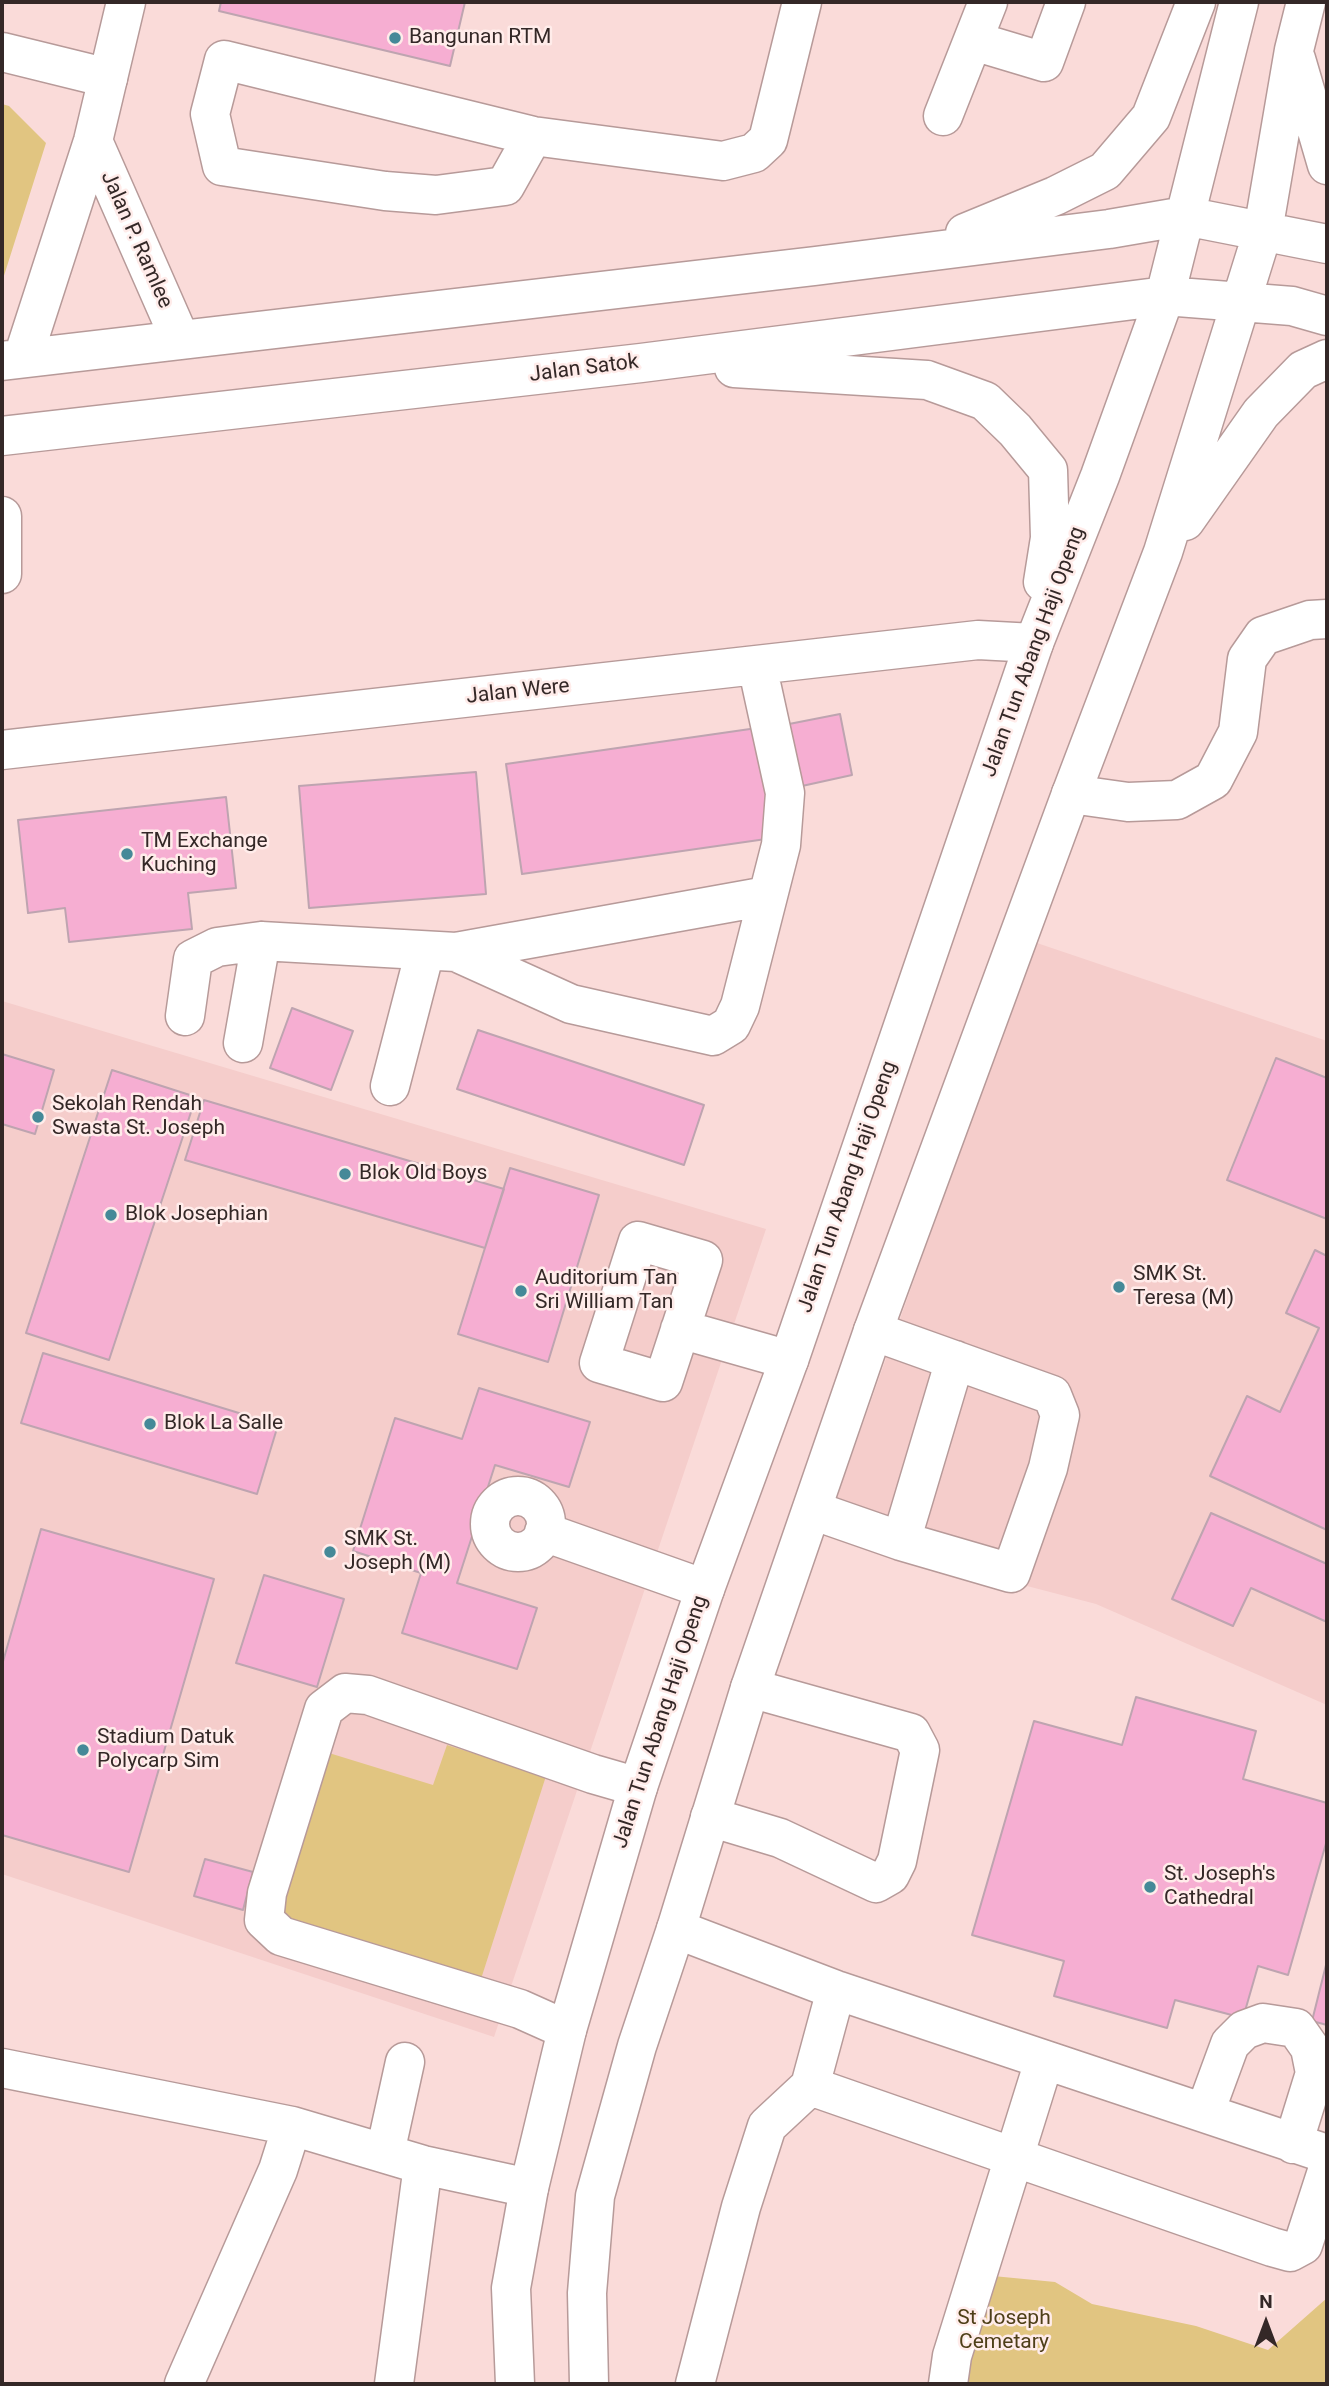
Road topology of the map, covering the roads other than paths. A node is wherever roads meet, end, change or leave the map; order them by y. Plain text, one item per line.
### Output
1 (126, 2) edge
2 (803, 2) edge
3 (988, 2) edge
4 (1066, 2) edge
5 (1196, 2) edge
6 (1239, 2) edge
7 (1306, 2) edge
8 (974, 41) junction
9 (1294, 50) junction
10 (2, 52) edge
11 (108, 78) junction
12 (943, 116) dead end
13 (533, 136) junction
14 (93, 141) junction
15 (1327, 165) edge
16 (1185, 216) junction
17 (1263, 230) junction
18 (1327, 244) edge
19 (914, 253) junction
20 (1165, 296) junction
21 (1242, 301) junction
22 (1327, 316) edge
23 (180, 339) junction
24 (10, 352) edge
25 (1327, 359) edge
26 (641, 363) junction
27 (2, 436) edge
28 (2, 516) edge
29 (1163, 552) junction
30 (2, 575) edge
31 (1327, 619) edge
32 (1034, 643) junction
33 (757, 665) junction
34 (2, 750) edge
35 (1071, 794) junction
36 (767, 896) junction
37 (261, 941) junction
38 (440, 951) junction
39 (185, 1016) dead end
40 (243, 1043) dead end
41 (390, 1086) dead end
42 (680, 1329) dead end
43 (873, 1331) junction
44 (789, 1360) junction
45 (955, 1360) junction
46 (812, 1510) junction
47 (544, 1532) dead end
48 (901, 1541) junction
49 (705, 1589) junction
50 (750, 1688) junction
51 (639, 1787) junction
52 (710, 1817) junction
53 (676, 1929) junction
54 (836, 1990) junction
55 (567, 2030) junction
56 (405, 2062) dead end
57 (1044, 2062) junction
58 (2, 2067) edge
59 (810, 2086) junction
60 (1205, 2112) junction
61 (292, 2126) junction
62 (1310, 2149) edge
63 (385, 2152) junction
64 (1014, 2159) junction
65 (424, 2165) junction
66 (1327, 2171) edge
67 (529, 2188) junction
68 (184, 2384) edge
69 (394, 2384) edge
70 (515, 2384) edge
71 (589, 2384) edge
72 (695, 2384) edge
73 (948, 2384) edge

1 - 11 main road, Jalan P. Ramlee
2 - 13 main road
3 - 8 main road
4 - 8 main road
5 - 19 main road
6 - 16 main road, Jalan Tun Abang Haji Openg
7 - 9 main road
8 - 12 main road
9 - 15 main road
9 - 17 main road
10 - 11 main road
11 - 14 main road, Jalan P. Ramlee
13 - 13 main road
14 - 23 main road, Jalan P. Ramlee
14 - 24 main road, Jalan P. Ramlee
16 - 17 main road
16 - 19 main road
16 - 20 main road, Jalan Tun Abang Haji Openg
17 - 18 main road
17 - 21 main road
19 - 23 main road
20 - 21 main road, Jalan Satok
20 - 26 main road, Jalan Satok
20 - 32 main road, Jalan Tun Abang Haji Openg
21 - 22 main road, Jalan Satok
21 - 29 main road
23 - 24 main road
25 - 29 main road
26 - 27 main road, Jalan Satok
26 - 32 main road
28 - 30 main road
29 - 35 main road
31 - 35 main road
32 - 33 main road, Jalan Were
32 - 44 main road, Jalan Tun Abang Haji Openg
33 - 34 main road, Jalan Were
33 - 36 main road
35 - 43 main road
36 - 38 main road
36 - 38 main road
37 - 38 main road
37 - 39 main road
37 - 40 main road
38 - 41 main road
42 - 44 main road
43 - 45 main road
43 - 46 main road
44 - 49 main road, Jalan Tun Abang Haji Openg
45 - 48 main road
45 - 48 main road
46 - 48 main road
46 - 50 main road
47 - 49 main road
49 - 51 main road, Jalan Tun Abang Haji Openg
50 - 52 main road
50 - 52 main road
51 - 55 main road, Jalan Tun Abang Haji Openg
51 - 55 main road
52 - 53 main road
53 - 54 main road
53 - 71 main road
54 - 57 main road
54 - 59 main road
55 - 67 main road, Jalan Tun Abang Haji Openg
56 - 63 main road
57 - 60 main road
57 - 64 main road
58 - 61 main road
59 - 64 main road
59 - 72 main road
60 - 62 main road
60 - 62 main road
61 - 63 main road
61 - 68 main road
63 - 65 main road
64 - 66 main road
64 - 73 main road
65 - 67 main road
65 - 69 main road
67 - 70 main road, Jalan Tun Abang Haji Openg

